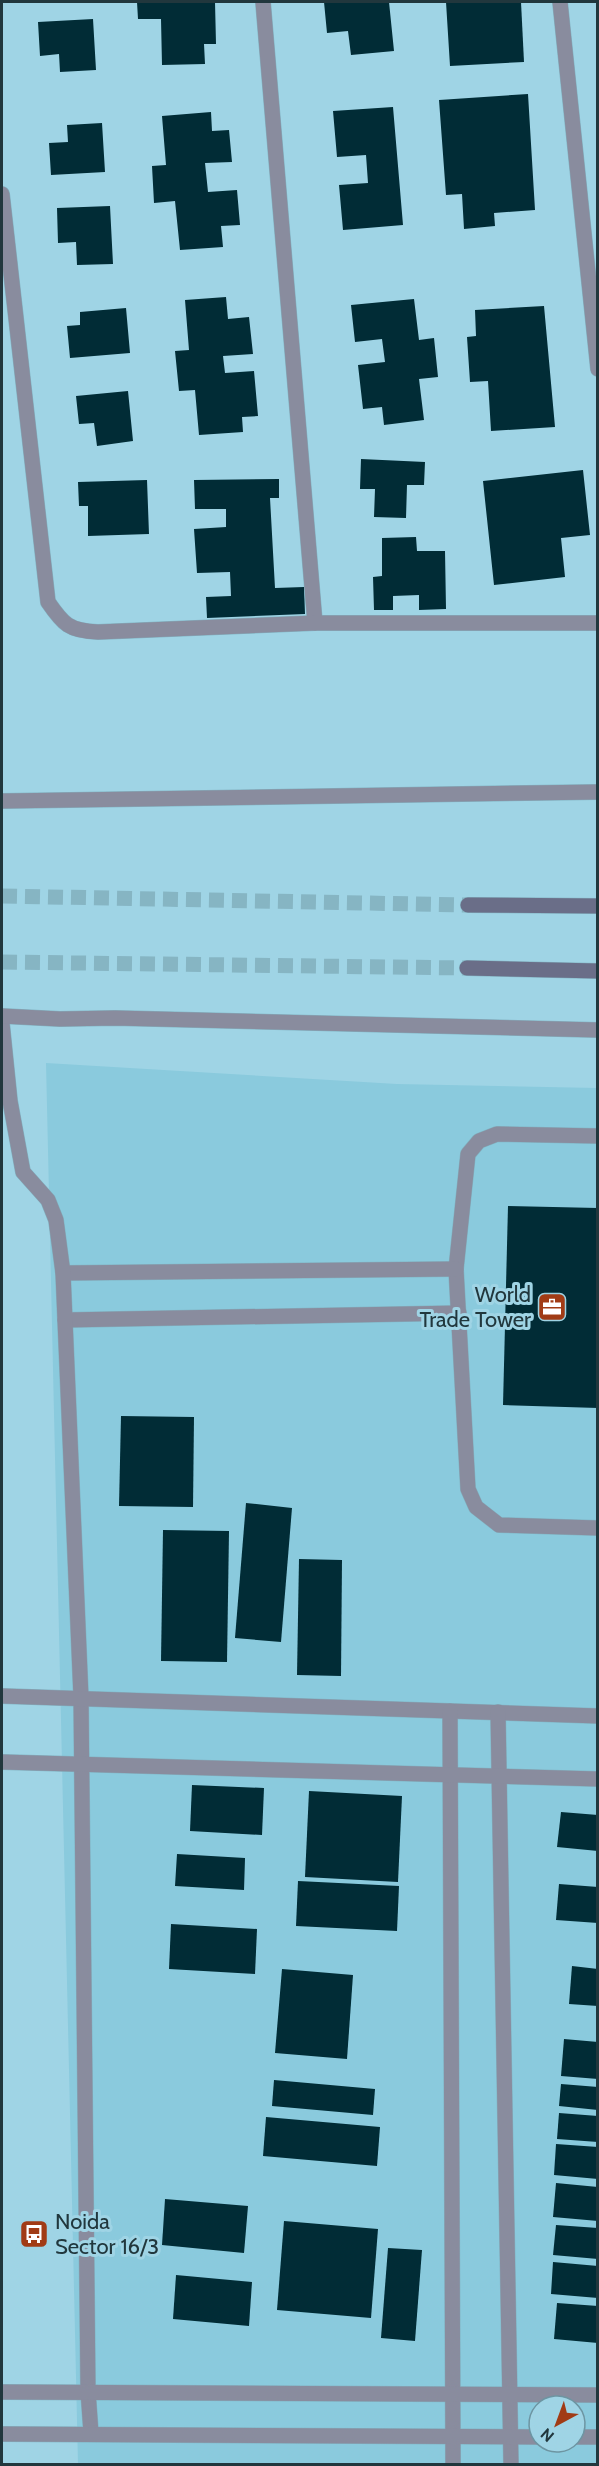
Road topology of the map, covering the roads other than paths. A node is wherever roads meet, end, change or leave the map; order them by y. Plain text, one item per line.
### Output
1 (263, 2) edge
2 (560, 2) edge
3 (2, 194) edge
4 (590, 226) edge
5 (597, 369) edge
6 (597, 623) edge
7 (315, 624) junction
8 (597, 792) edge
9 (2, 801) edge
10 (468, 904) tunnel mouth
11 (597, 906) edge
12 (467, 968) tunnel mouth
13 (597, 971) edge
14 (2, 1016) edge
15 (2, 1023) edge
16 (597, 1030) edge
17 (597, 1136) edge
18 (456, 1269) junction
19 (63, 1273) junction
20 (459, 1312) junction
21 (65, 1320) junction
22 (597, 1528) edge
23 (2, 1696) edge
24 (81, 1697) junction
25 (450, 1711) junction
26 (498, 1712) junction
27 (597, 1716) edge
28 (2, 1762) edge
29 (82, 1763) junction
30 (450, 1775) junction
31 (499, 1776) junction
32 (597, 1779) edge
33 (88, 2391) junction
34 (2, 2392) edge
35 (453, 2394) junction
36 (510, 2395) junction
37 (597, 2395) edge
38 (91, 2433) junction
39 (2, 2434) edge
40 (453, 2436) junction
41 (510, 2436) junction
42 (527, 2437) edge
43 (453, 2464) edge
44 (511, 2464) edge

1 - 7 street
2 - 4 street
3 - 7 street
4 - 5 street
6 - 7 street
8 - 9 street
10 - 11 main road
12 - 13 main road
14 - 16 street
15 - 19 street
17 - 18 street
18 - 19 street
18 - 20 street
19 - 21 street
20 - 21 street
20 - 22 street
21 - 24 street
23 - 24 street
24 - 25 street
24 - 29 street
25 - 26 street
25 - 30 street
26 - 27 street
26 - 31 street
28 - 29 street
29 - 30 street
29 - 33 street
30 - 31 street
30 - 35 street
31 - 32 street
31 - 36 street
33 - 34 street
33 - 35 street
33 - 38 street
35 - 36 street
35 - 40 street
36 - 37 street
36 - 41 street
38 - 39 street
38 - 40 street
40 - 41 street
40 - 43 street
41 - 42 street
41 - 44 street

